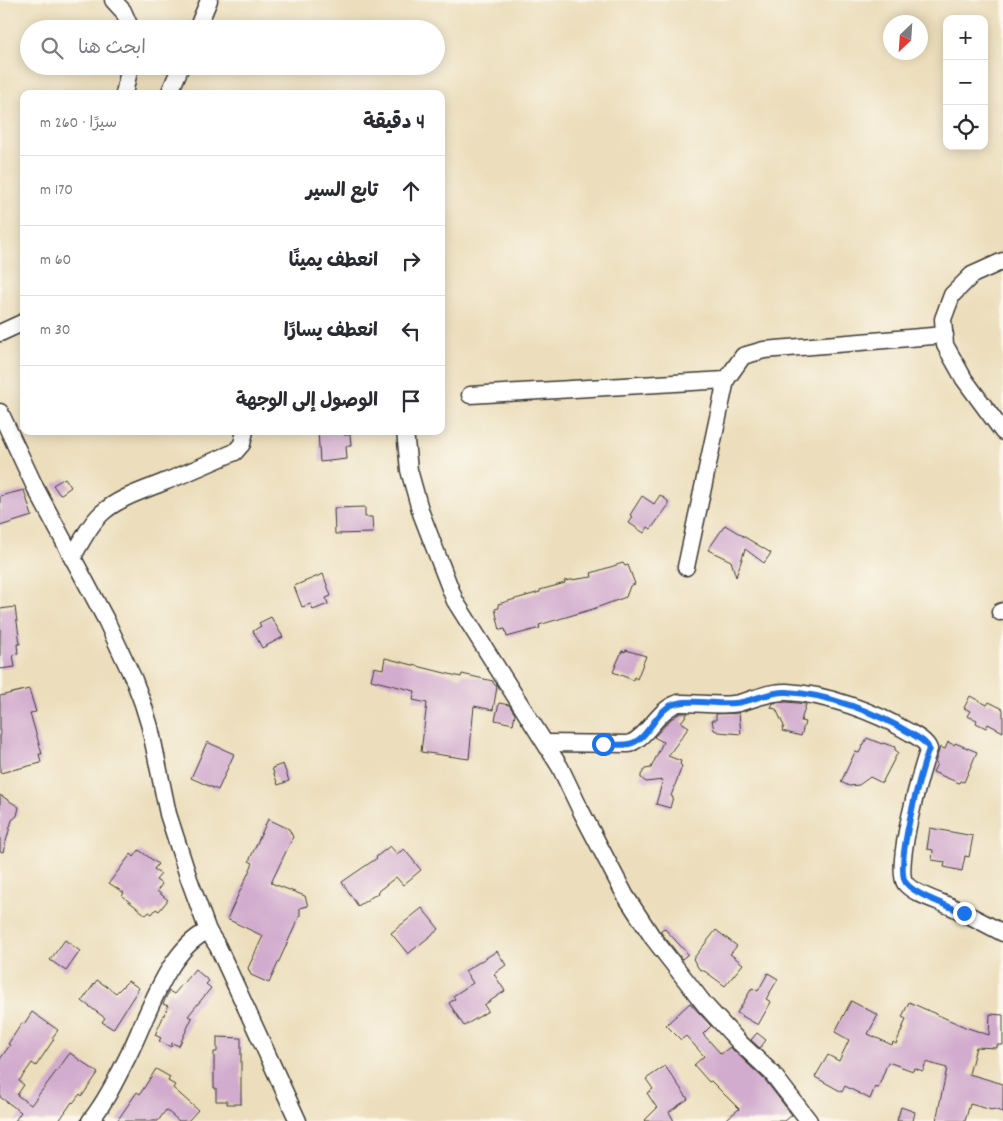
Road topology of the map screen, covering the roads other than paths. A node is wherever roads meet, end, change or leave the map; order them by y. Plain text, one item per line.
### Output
1 (114, 0) edge
2 (209, 0) edge
3 (127, 20) edge
4 (201, 20) edge
5 (128, 75) edge
6 (177, 75) edge
7 (125, 90) edge
8 (171, 90) edge
9 (1003, 261) edge
10 (20, 324) edge
11 (0, 332) edge
12 (944, 335) junction
13 (726, 380) junction
14 (470, 395) dead end
15 (0, 412) edge
16 (1003, 432) edge
17 (244, 435) edge
18 (405, 435) edge
19 (72, 558) junction
20 (686, 566) dead end
21 (546, 743) junction
22 (208, 931) junction
23 (1003, 933) edge
24 (90, 1121) edge
25 (298, 1121) edge
26 (809, 1121) edge

1 - 3 street
2 - 4 street
5 - 7 street
6 - 8 street
9 - 12 street
10 - 11 street
12 - 13 street
12 - 16 street
13 - 14 street
13 - 20 street
15 - 19 street
17 - 19 street
18 - 21 street
19 - 22 street
21 - 23 street
21 - 26 street
22 - 24 street
22 - 25 street

